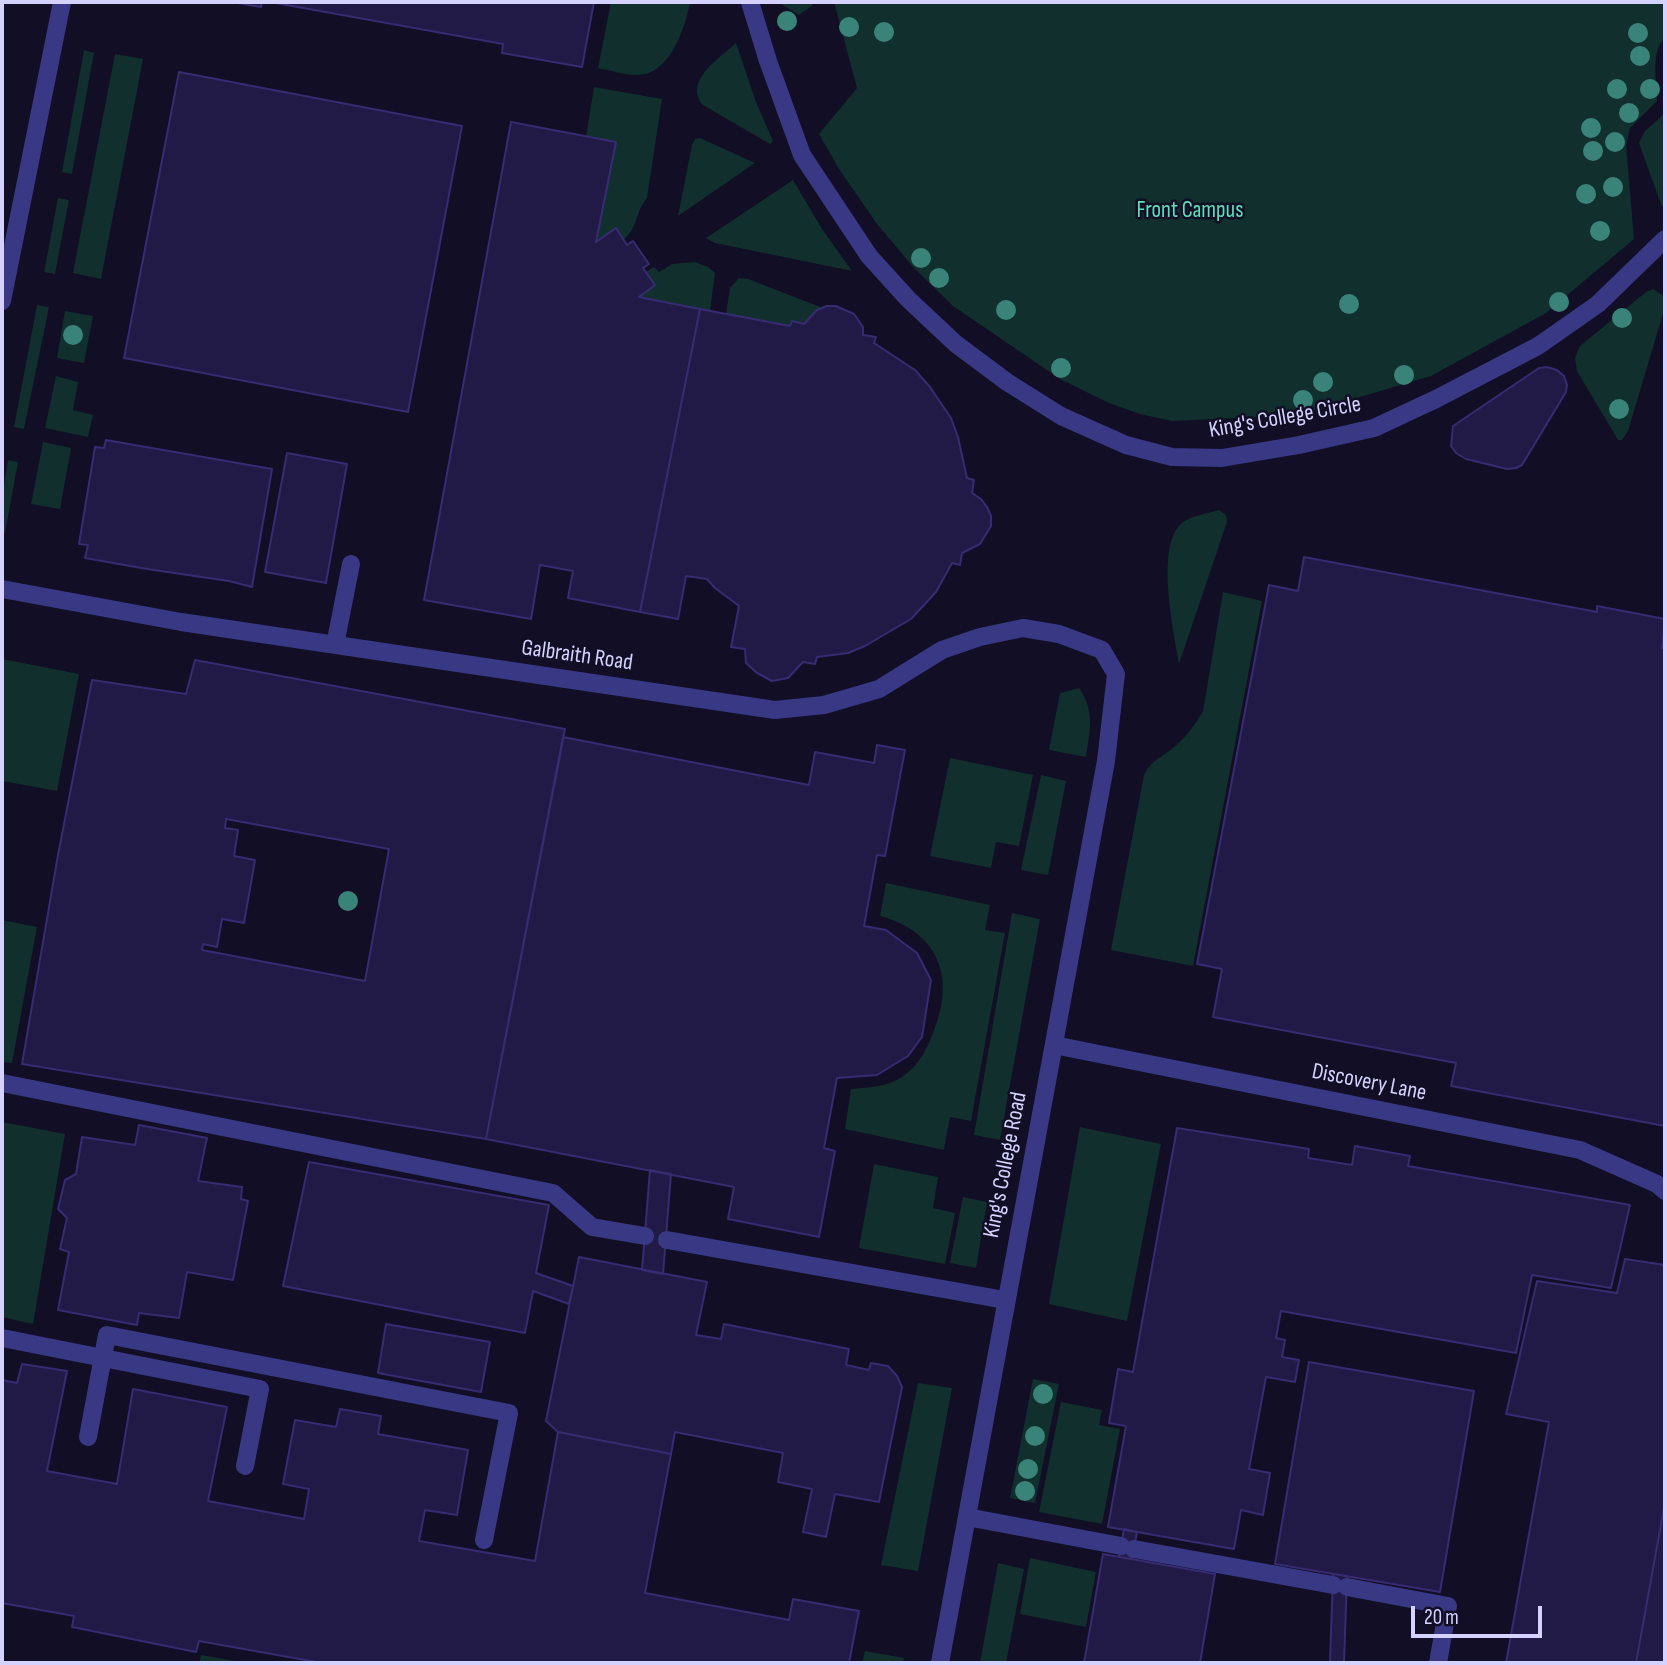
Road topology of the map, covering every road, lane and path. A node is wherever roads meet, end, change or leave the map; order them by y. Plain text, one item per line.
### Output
1 (62, 2) edge
2 (750, 2) edge
3 (1665, 239) edge
4 (2, 301) edge
5 (351, 564) dead end
6 (2, 589) edge
7 (335, 645) junction
8 (1116, 674) joint
9 (1054, 1045) junction
10 (2, 1083) edge
11 (1665, 1191) edge
12 (645, 1236) dead end
13 (667, 1240) dead end
14 (1005, 1300) junction
15 (2, 1338) edge
16 (103, 1358) junction
17 (88, 1437) dead end
18 (245, 1466) dead end
19 (967, 1517) junction
20 (484, 1540) dead end
21 (940, 1663) edge
22 (1438, 1663) edge

1 - 4 street
2 - 3 street, King's College Circle
5 - 7 street
6 - 7 street, Galbraith Road
7 - 8 street, Galbraith Road
8 - 9 street, King's College Road
9 - 11 street, Discovery Lane
9 - 14 street, King's College Road
10 - 12 street
13 - 14 street
14 - 19 street, King's College Road
15 - 16 street
16 - 17 street
16 - 18 street
16 - 20 street
19 - 21 street, King's College Road
19 - 22 street

